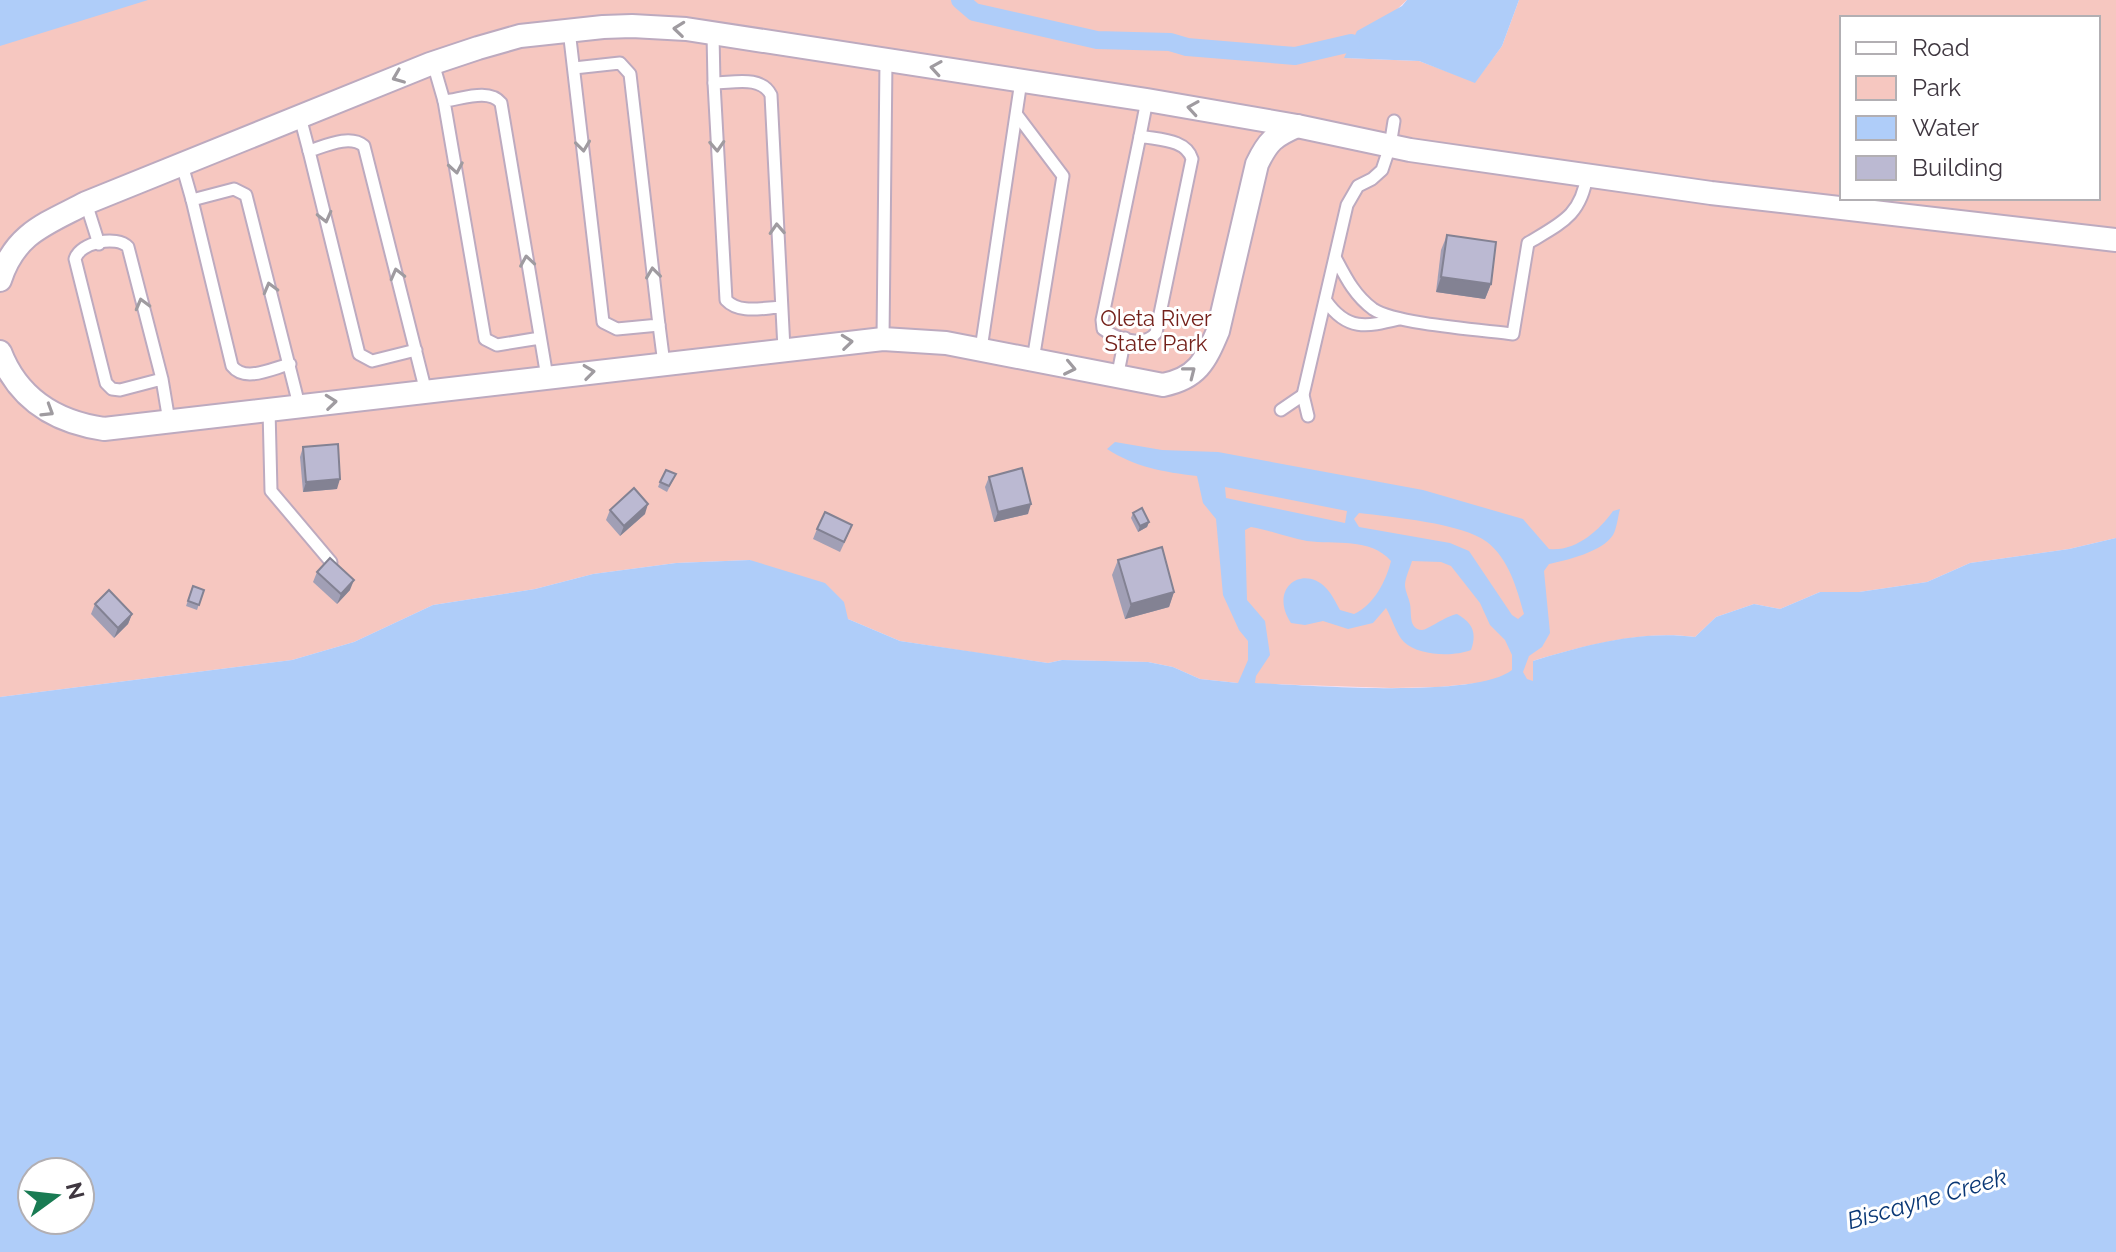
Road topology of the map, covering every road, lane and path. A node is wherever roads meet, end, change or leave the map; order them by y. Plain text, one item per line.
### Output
1 (569, 30) junction
2 (713, 34) junction
3 (886, 60) junction
4 (433, 63) junction
5 (574, 68) junction
6 (1021, 81) junction
7 (714, 83) junction
8 (1147, 100) junction
9 (444, 101) junction
10 (1017, 115) junction
11 (1242, 116) junction
12 (300, 117) junction
13 (1394, 121) dead end
14 (1297, 126) junction
15 (1140, 136) junction
16 (1390, 146) junction
17 (309, 151) junction
18 (1258, 163) junction
19 (182, 165) junction
20 (1587, 175) junction
21 (192, 200) junction
22 (86, 203) junction
23 (2116, 240) edge
24 (99, 244) junction
25 (1336, 259) junction
26 (0, 280) edge
27 (1326, 301) junction
28 (781, 307) junction
29 (1399, 319) junction
30 (659, 325) junction
31 (540, 338) junction
32 (1125, 338) junction
33 (883, 339) junction
34 (784, 349) junction
35 (981, 349) junction
36 (416, 350) junction
37 (0, 352) edge
38 (1033, 360) junction
39 (290, 364) junction
40 (664, 364) junction
41 (547, 377) junction
42 (1117, 378) junction
43 (162, 379) junction
44 (426, 392) junction
45 (1303, 395) junction
46 (299, 405) junction
47 (269, 409) junction
48 (1281, 410) dead end
49 (1308, 416) dead end
50 (169, 421) junction
51 (331, 562) edge

2 -> 1 street
1 - 4 street
1 - 5 lane
2 - 3 street
2 - 7 lane
6 -> 3 street
3 - 33 lane
4 - 9 lane
4 -> 12 street
5 -> 30 lane
30 -> 5 lane
6 - 8 street
6 - 10 lane
7 -> 28 lane
28 -> 7 lane
11 -> 8 street
8 - 15 lane
9 -> 31 lane
31 -> 9 lane
10 - 35 lane
10 - 38 lane
11 - 14 street
11 - 18 street
12 - 17 lane
12 - 19 street
13 - 16 lane
14 - 16 street
14 - 18 street
15 - 32 lane
15 - 32 lane
16 - 20 street
16 - 25 lane
36 -> 17 lane
17 -> 36 lane
42 -> 18 street
19 - 21 lane
19 - 22 street
20 - 23 street
20 - 29 lane
39 -> 21 lane
21 - 39 lane
22 - 24 lane
22 - 26 street
43 -> 24 lane
24 - 43 lane
25 - 27 lane
25 - 29 lane
27 - 29 lane
27 - 45 lane
28 - 34 lane
30 - 40 lane
31 - 41 lane
32 - 42 lane
34 -> 33 street
33 - 35 street
34 - 40 street
35 - 38 street
36 - 44 lane
37 -> 50 street
38 -> 42 street
39 - 46 lane
41 -> 40 street
41 - 44 street
43 - 50 lane
46 -> 44 street
45 - 48 lane
45 - 49 lane
46 - 47 street
47 - 50 street
47 - 51 lane

